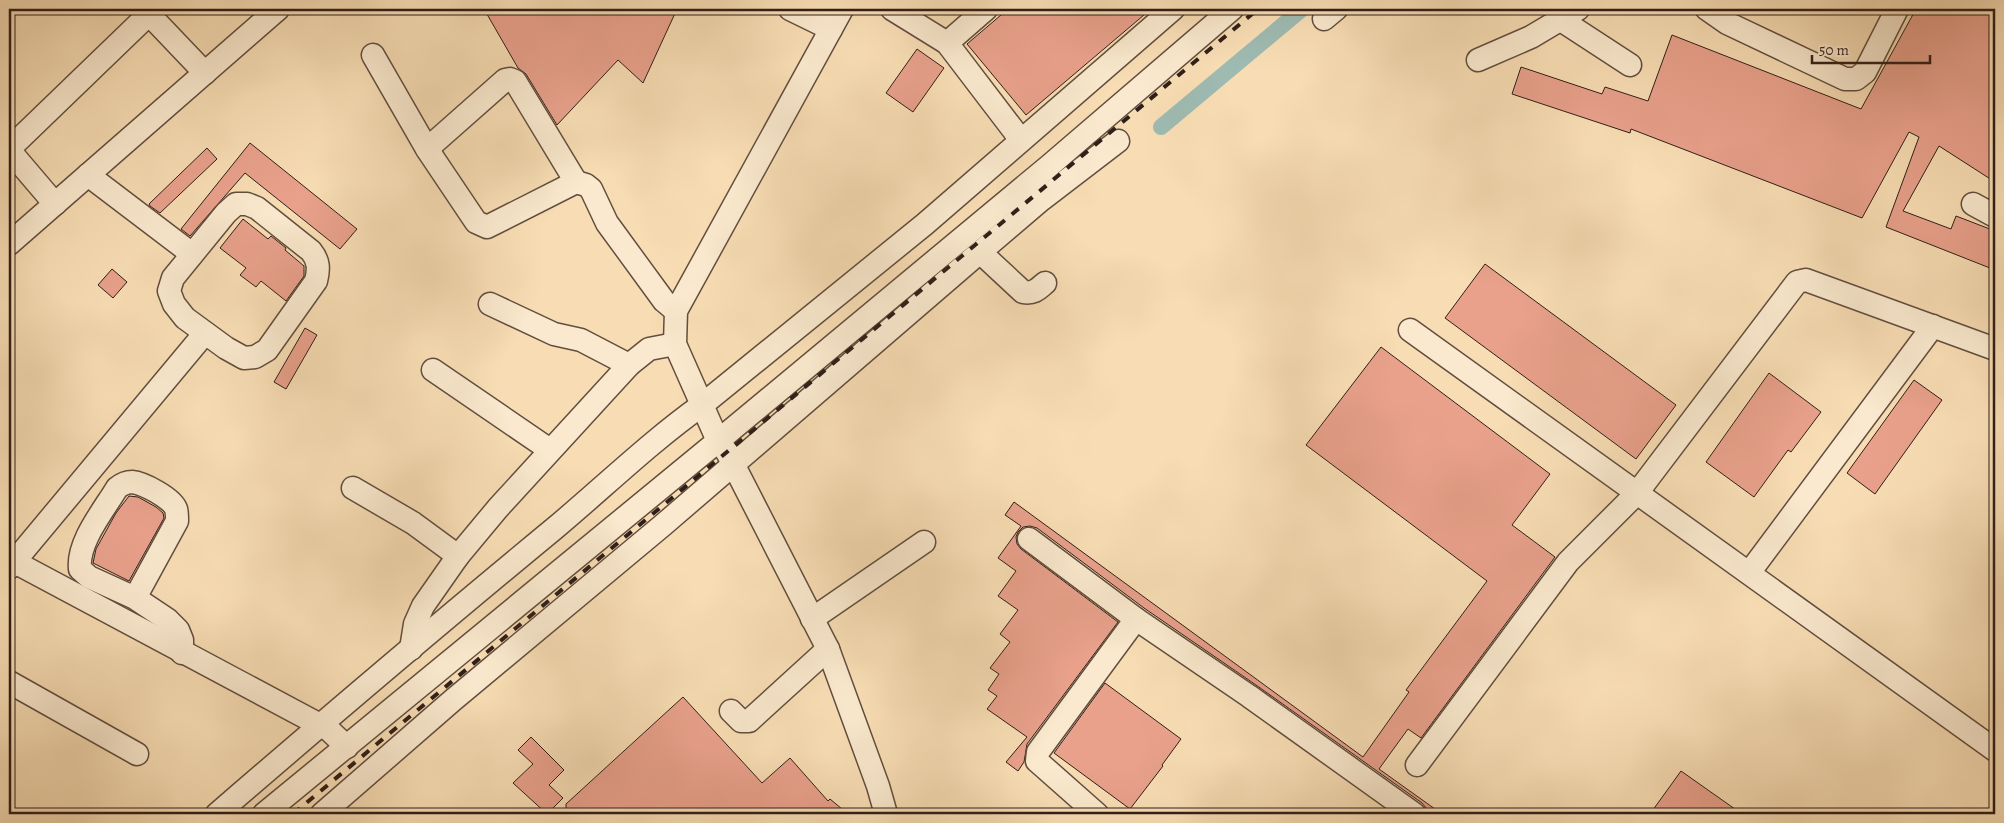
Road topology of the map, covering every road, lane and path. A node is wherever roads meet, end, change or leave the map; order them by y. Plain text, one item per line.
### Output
1 (278, 9) edge
2 (790, 9) edge
3 (842, 9) edge
4 (892, 9) edge
5 (986, 9) edge
6 (1173, 9) edge
7 (1232, 9) edge
8 (1707, 9) edge
9 (1897, 9) edge
10 (147, 11) edge
11 (1570, 15) edge
12 (831, 29) junction
13 (947, 43) junction
14 (373, 55) dead end
15 (1478, 60) dead end
16 (1630, 65) dead end
17 (205, 72) junction
18 (1021, 140) junction
19 (1118, 141) dead end
20 (9, 149) edge
21 (427, 149) junction
22 (88, 175) junction
23 (576, 182) junction
24 (55, 204) junction
25 (1973, 204) dead end
26 (1995, 216) edge
27 (9, 244) edge
28 (980, 252) junction
29 (192, 254) junction
30 (1045, 283) dead end
31 (490, 304) dead end
32 (676, 312) junction
33 (1933, 326) junction
34 (1410, 330) dead end
35 (205, 333) junction
36 (675, 344) junction
37 (1995, 349) edge
38 (629, 365) junction
39 (433, 370) dead end
40 (702, 404) junction
41 (718, 441) junction
42 (550, 450) junction
43 (733, 464) junction
44 (353, 488) dead end
45 (1637, 493) junction
46 (1029, 539) dead end
47 (924, 542) dead end
48 (458, 556) junction
49 (10, 563) edge
50 (1749, 574) junction
51 (135, 598) junction
52 (812, 619) junction
53 (1136, 619) junction
54 (411, 649) junction
55 (828, 649) junction
56 (182, 653) junction
57 (9, 682) edge
58 (731, 711) dead end
59 (334, 736) junction
60 (1995, 750) edge
61 (137, 754) dead end
62 (1417, 765) dead end
63 (217, 814) edge
64 (264, 814) edge
65 (322, 814) edge
66 (886, 814) edge
67 (1097, 814) edge
68 (1414, 814) edge

1 - 17 street
2 - 12 street
3 - 12 street
4 - 13 street
5 - 13 street
6 - 18 street
7 - 41 street
8 - 9 street
10 - 17 street
10 - 20 street
11 - 15 street
11 - 16 street
12 - 32 street
13 - 18 street
14 - 21 street
17 - 22 street
18 - 40 street
19 - 28 street
20 - 24 street
21 - 23 street
21 - 23 street
22 - 24 street
22 - 29 street
23 - 32 street
24 - 27 street
25 - 26 street
28 - 30 street
28 - 43 street
29 - 35 street
29 - 35 street
31 - 38 street
32 - 36 street
33 - 37 street
33 - 45 street
33 - 50 street
34 - 45 street
35 - 49 street
36 - 38 street
36 - 40 street
38 - 42 street
39 - 42 street
40 - 41 street
40 - 54 street
41 - 43 street
41 - 59 street
42 - 48 street
43 - 52 street
43 - 65 street
44 - 48 street
45 - 50 street
45 - 62 street
46 - 53 street
47 - 52 street
48 - 54 street
49 - 56 street
50 - 60 street
51 - 51 street
51 - 56 street
52 - 55 street
53 - 67 street
53 - 68 street
54 - 59 street
55 - 58 street
55 - 66 street
56 - 59 street
57 - 61 street
59 - 63 street
59 - 64 street

